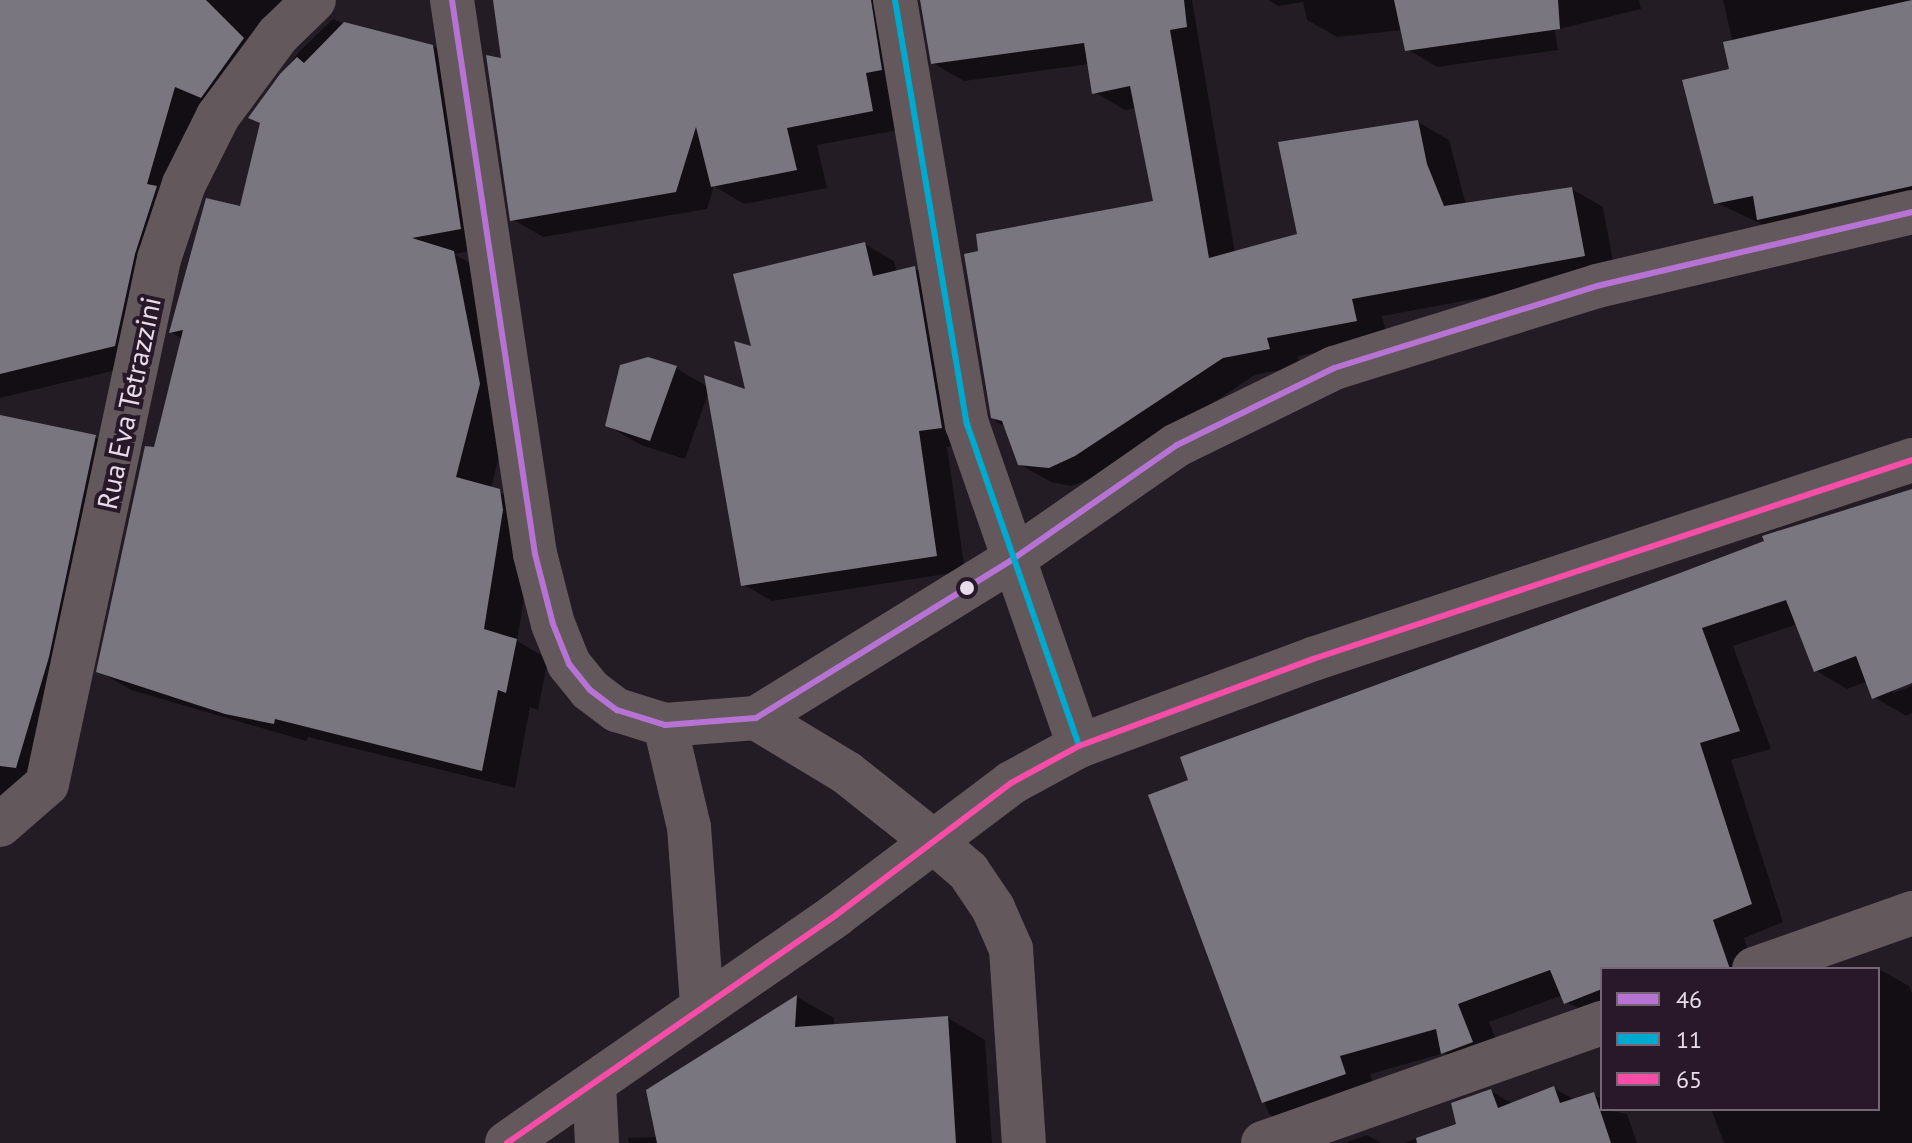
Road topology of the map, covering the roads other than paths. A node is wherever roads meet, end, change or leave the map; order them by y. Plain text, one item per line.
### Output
1 (314, 0) edge
2 (452, 0) edge
3 (895, 0) edge
4 (1912, 212) edge
5 (1912, 460) edge
6 (1010, 561) junction
7 (756, 718) junction
8 (665, 725) junction
9 (1079, 746) junction
10 (0, 825) edge
11 (934, 842) junction
12 (1912, 913) edge
13 (1760, 967) edge
14 (702, 1006) junction
15 (1600, 1024) edge
16 (594, 1084) junction
17 (507, 1143) edge
18 (597, 1143) edge
19 (1024, 1143) edge
20 (1263, 1143) edge

1 - 10 street, Rua Eva Tetrazzini
2 - 8 street
3 - 6 street
4 - 6 street
5 - 9 street
6 - 7 street
6 - 9 street
7 - 8 street
7 - 11 street
8 - 14 street
9 - 11 street
11 - 14 street
11 - 19 street
12 - 13 street
14 - 16 street
15 - 20 street
16 - 17 street
16 - 18 street

